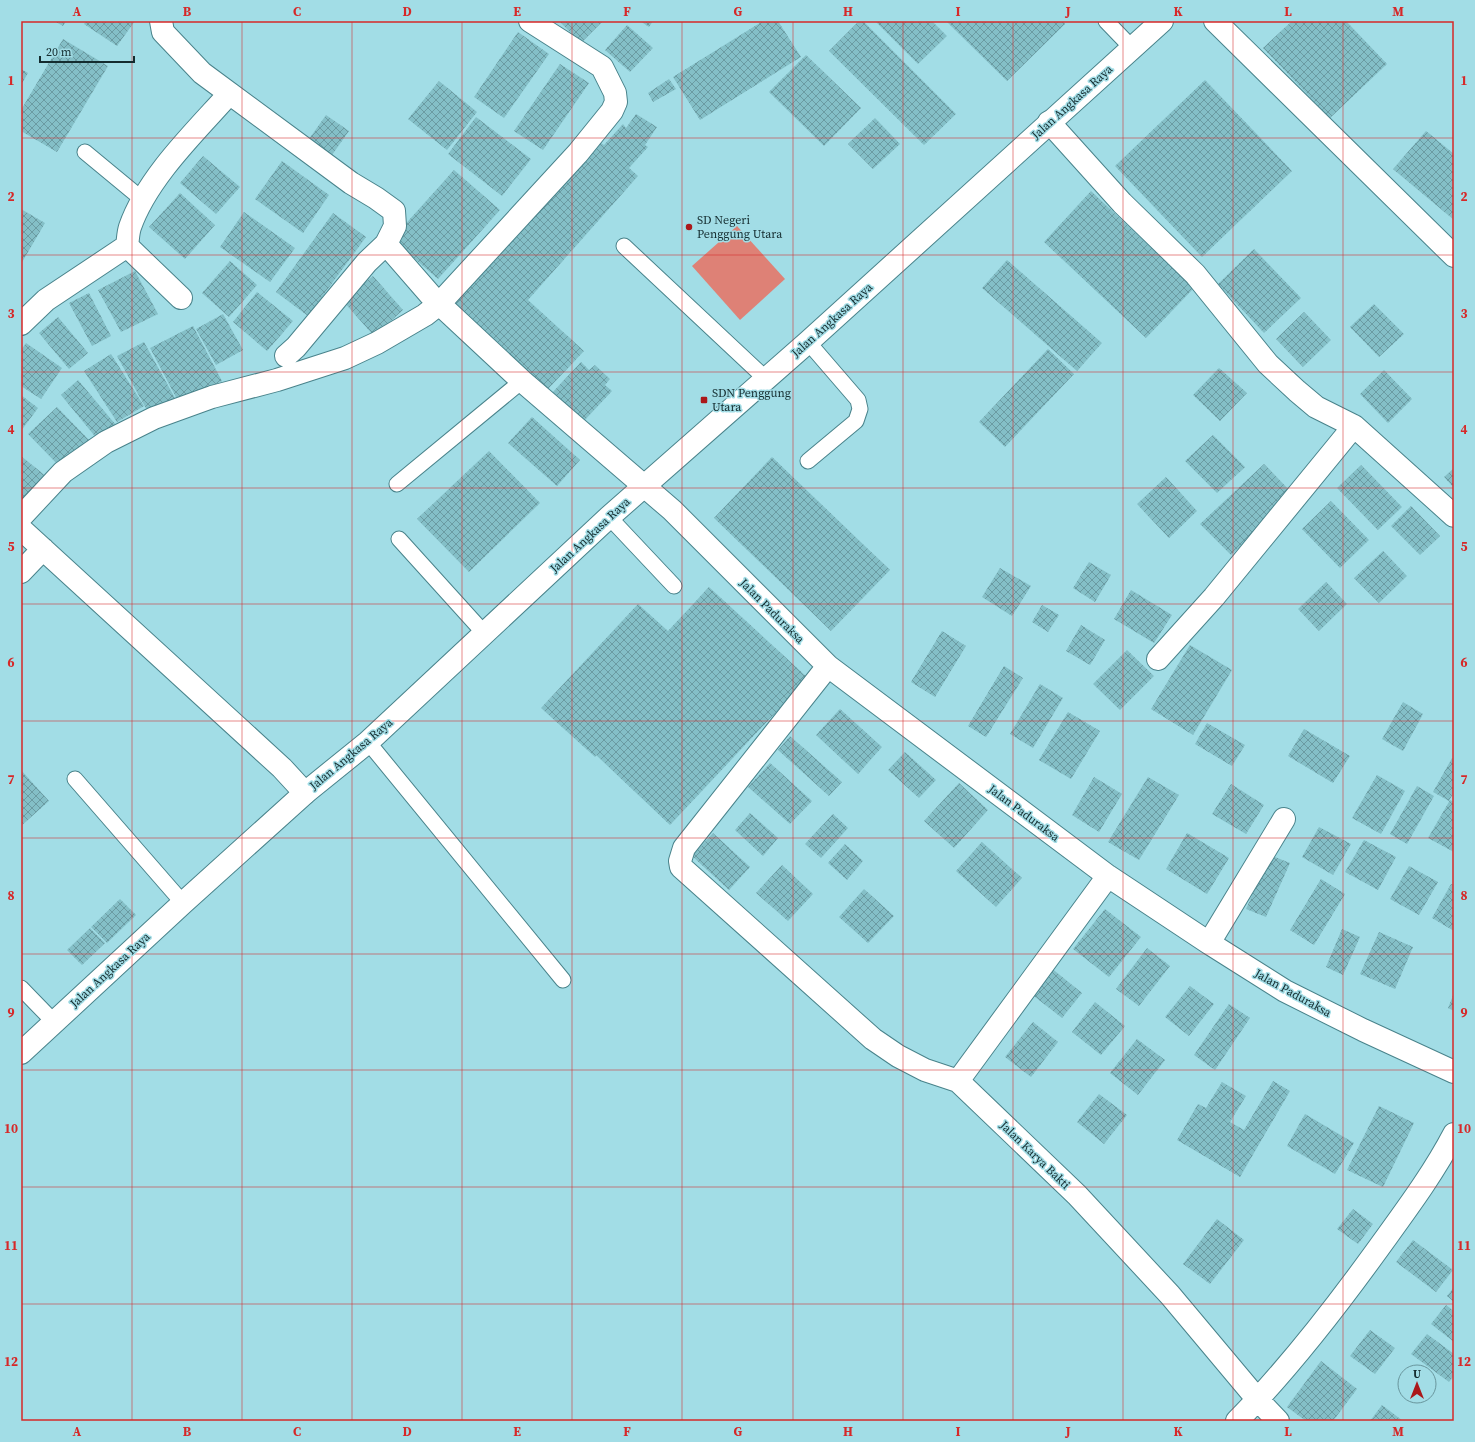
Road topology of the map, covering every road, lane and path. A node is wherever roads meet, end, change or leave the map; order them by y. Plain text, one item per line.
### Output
1 (530, 21) edge
2 (1106, 21) edge
3 (1162, 21) edge
4 (1215, 21) edge
5 (165, 25) edge
6 (1132, 48) junction
7 (229, 94) junction
8 (1049, 122) junction
9 (86, 152) dead end
10 (143, 200) junction
11 (386, 244) junction
12 (127, 246) junction
13 (624, 246) dead end
14 (1454, 256) edge
15 (433, 297) junction
16 (181, 298) dead end
17 (21, 324) edge
18 (808, 342) junction
19 (286, 356) dead end
20 (766, 379) junction
21 (522, 381) junction
22 (1354, 426) junction
23 (808, 461) dead end
24 (397, 484) dead end
25 (644, 486) junction
26 (1454, 516) edge
27 (21, 517) edge
28 (609, 517) junction
29 (21, 529) edge
30 (399, 539) dead end
31 (43, 549) junction
32 (21, 572) edge
33 (674, 586) dead end
34 (484, 633) junction
35 (1158, 659) dead end
36 (828, 666) junction
37 (368, 742) junction
38 (75, 779) dead end
39 (305, 793) junction
40 (1284, 819) dead end
41 (1108, 876) junction
42 (183, 903) junction
43 (1209, 944) junction
44 (564, 980) dead end
45 (21, 988) edge
46 (54, 1022) junction
47 (21, 1052) edge
48 (1454, 1072) edge
49 (958, 1081) junction
50 (1454, 1134) edge
51 (1258, 1400) junction
52 (1237, 1421) edge
53 (1278, 1421) edge

1 - 15 street
2 - 6 lane
3 - 6 street, Jalan Angkasa Raya
4 - 14 street
5 - 7 street
6 - 8 street, Jalan Angkasa Raya
7 - 10 street
7 - 11 street
8 - 18 street, Jalan Angkasa Raya
8 - 22 street
9 - 10 lane
10 - 12 street
11 - 15 street, Jalan Paduraksa
11 - 19 street
12 - 16 street
12 - 17 street
13 - 20 lane
15 - 21 street, Jalan Paduraksa
15 - 27 street
18 - 20 street, Jalan Angkasa Raya
18 - 23 lane
20 - 25 street, Jalan Angkasa Raya
21 - 24 lane
21 - 25 street, Jalan Paduraksa
22 - 26 street
22 - 35 street
25 - 28 street, Jalan Angkasa Raya
25 - 36 street, Jalan Paduraksa
28 - 33 lane
28 - 34 street, Jalan Angkasa Raya
29 - 31 street
30 - 34 lane
31 - 32 street
31 - 39 street
34 - 37 street, Jalan Angkasa Raya
36 - 41 street, Jalan Paduraksa
36 - 49 street
37 - 39 street, Jalan Angkasa Raya
37 - 44 lane
38 - 42 lane
39 - 42 street, Jalan Angkasa Raya
40 - 43 street
41 - 43 street, Jalan Paduraksa
41 - 49 street
42 - 46 street, Jalan Angkasa Raya
43 - 48 street, Jalan Paduraksa
45 - 46 lane
46 - 47 street, Jalan Angkasa Raya
49 - 51 street, Jalan Karya Bakti
50 - 51 street
51 - 52 street
51 - 53 street, Jalan Karya Bakti

